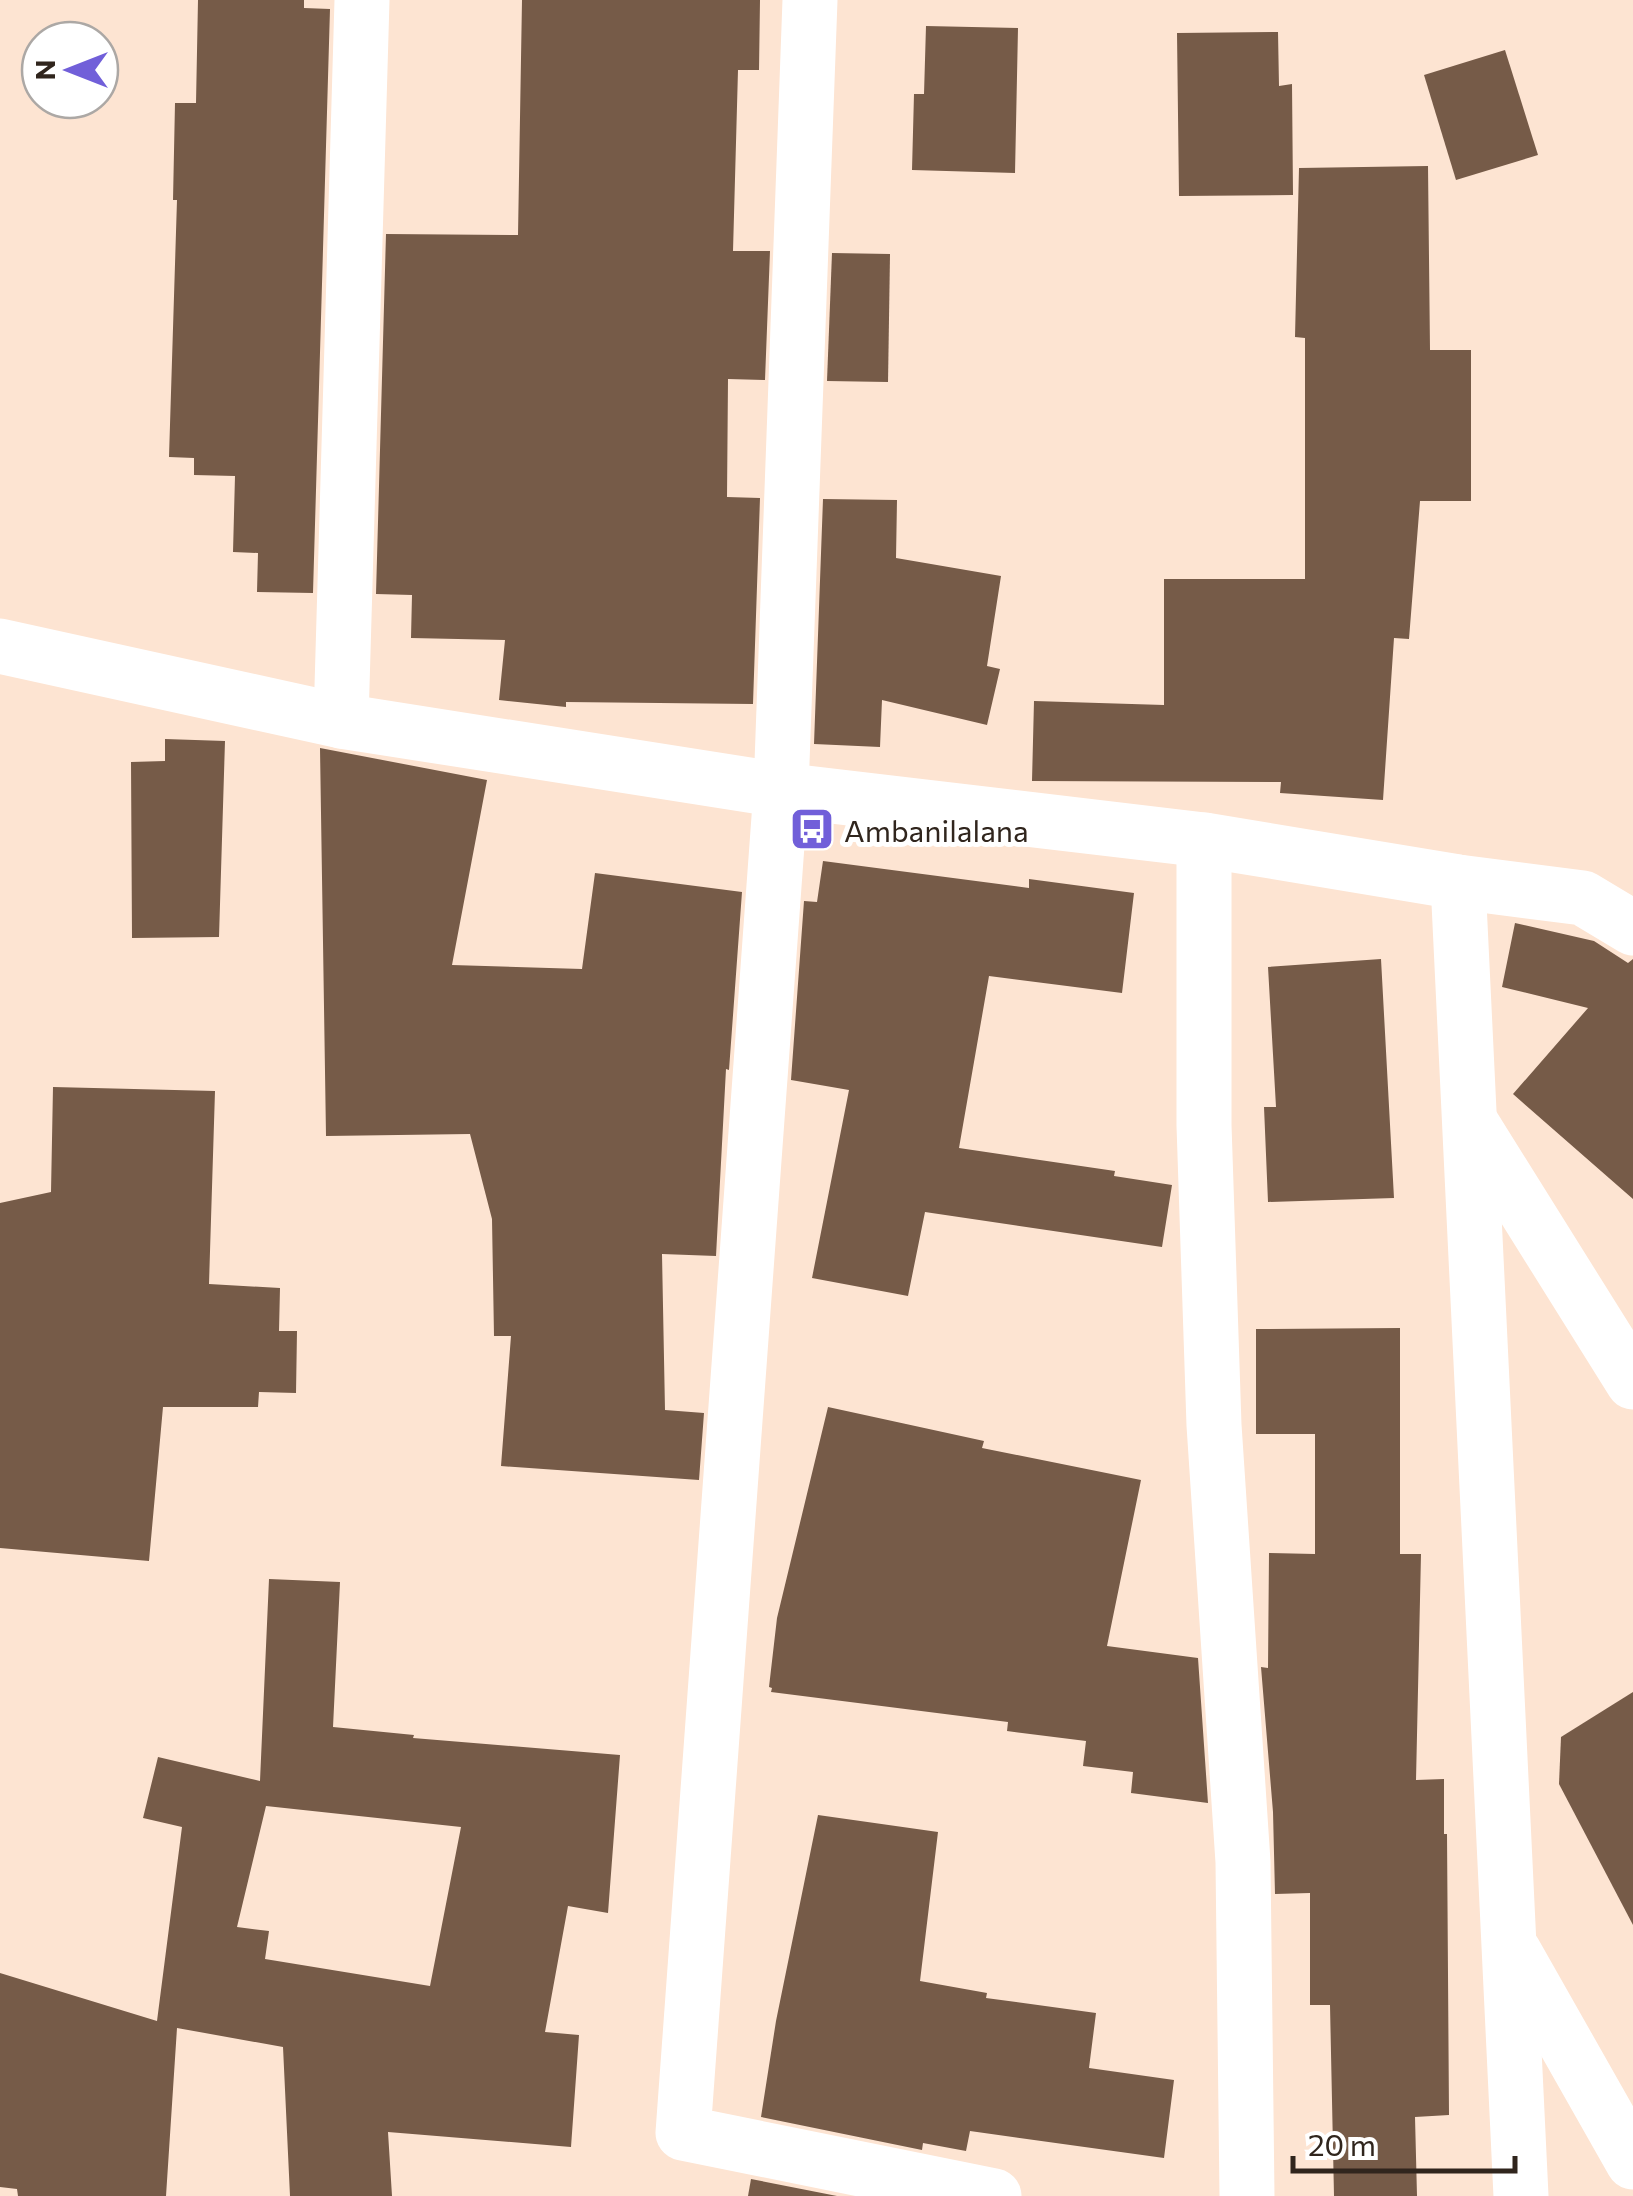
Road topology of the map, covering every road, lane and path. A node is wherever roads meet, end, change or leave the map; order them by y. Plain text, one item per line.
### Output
1 (362, 0) edge
2 (810, 0) edge
3 (0, 646) edge
4 (341, 721) junction
5 (781, 790) junction
6 (1204, 840) junction
7 (1458, 882) junction
8 (1633, 928) edge
9 (1471, 1124) junction
10 (1633, 1382) edge
11 (1507, 1939) junction
12 (1633, 2162) edge
13 (994, 2196) edge
14 (1246, 2196) edge
15 (1520, 2196) edge

1 - 4 street
2 - 5 street
3 - 4 street
4 - 5 street
5 - 6 street
5 - 13 street
6 - 7 street
6 - 14 street
7 - 8 street
7 - 9 street
9 - 10 street
9 - 11 street
11 - 12 street
11 - 15 street

